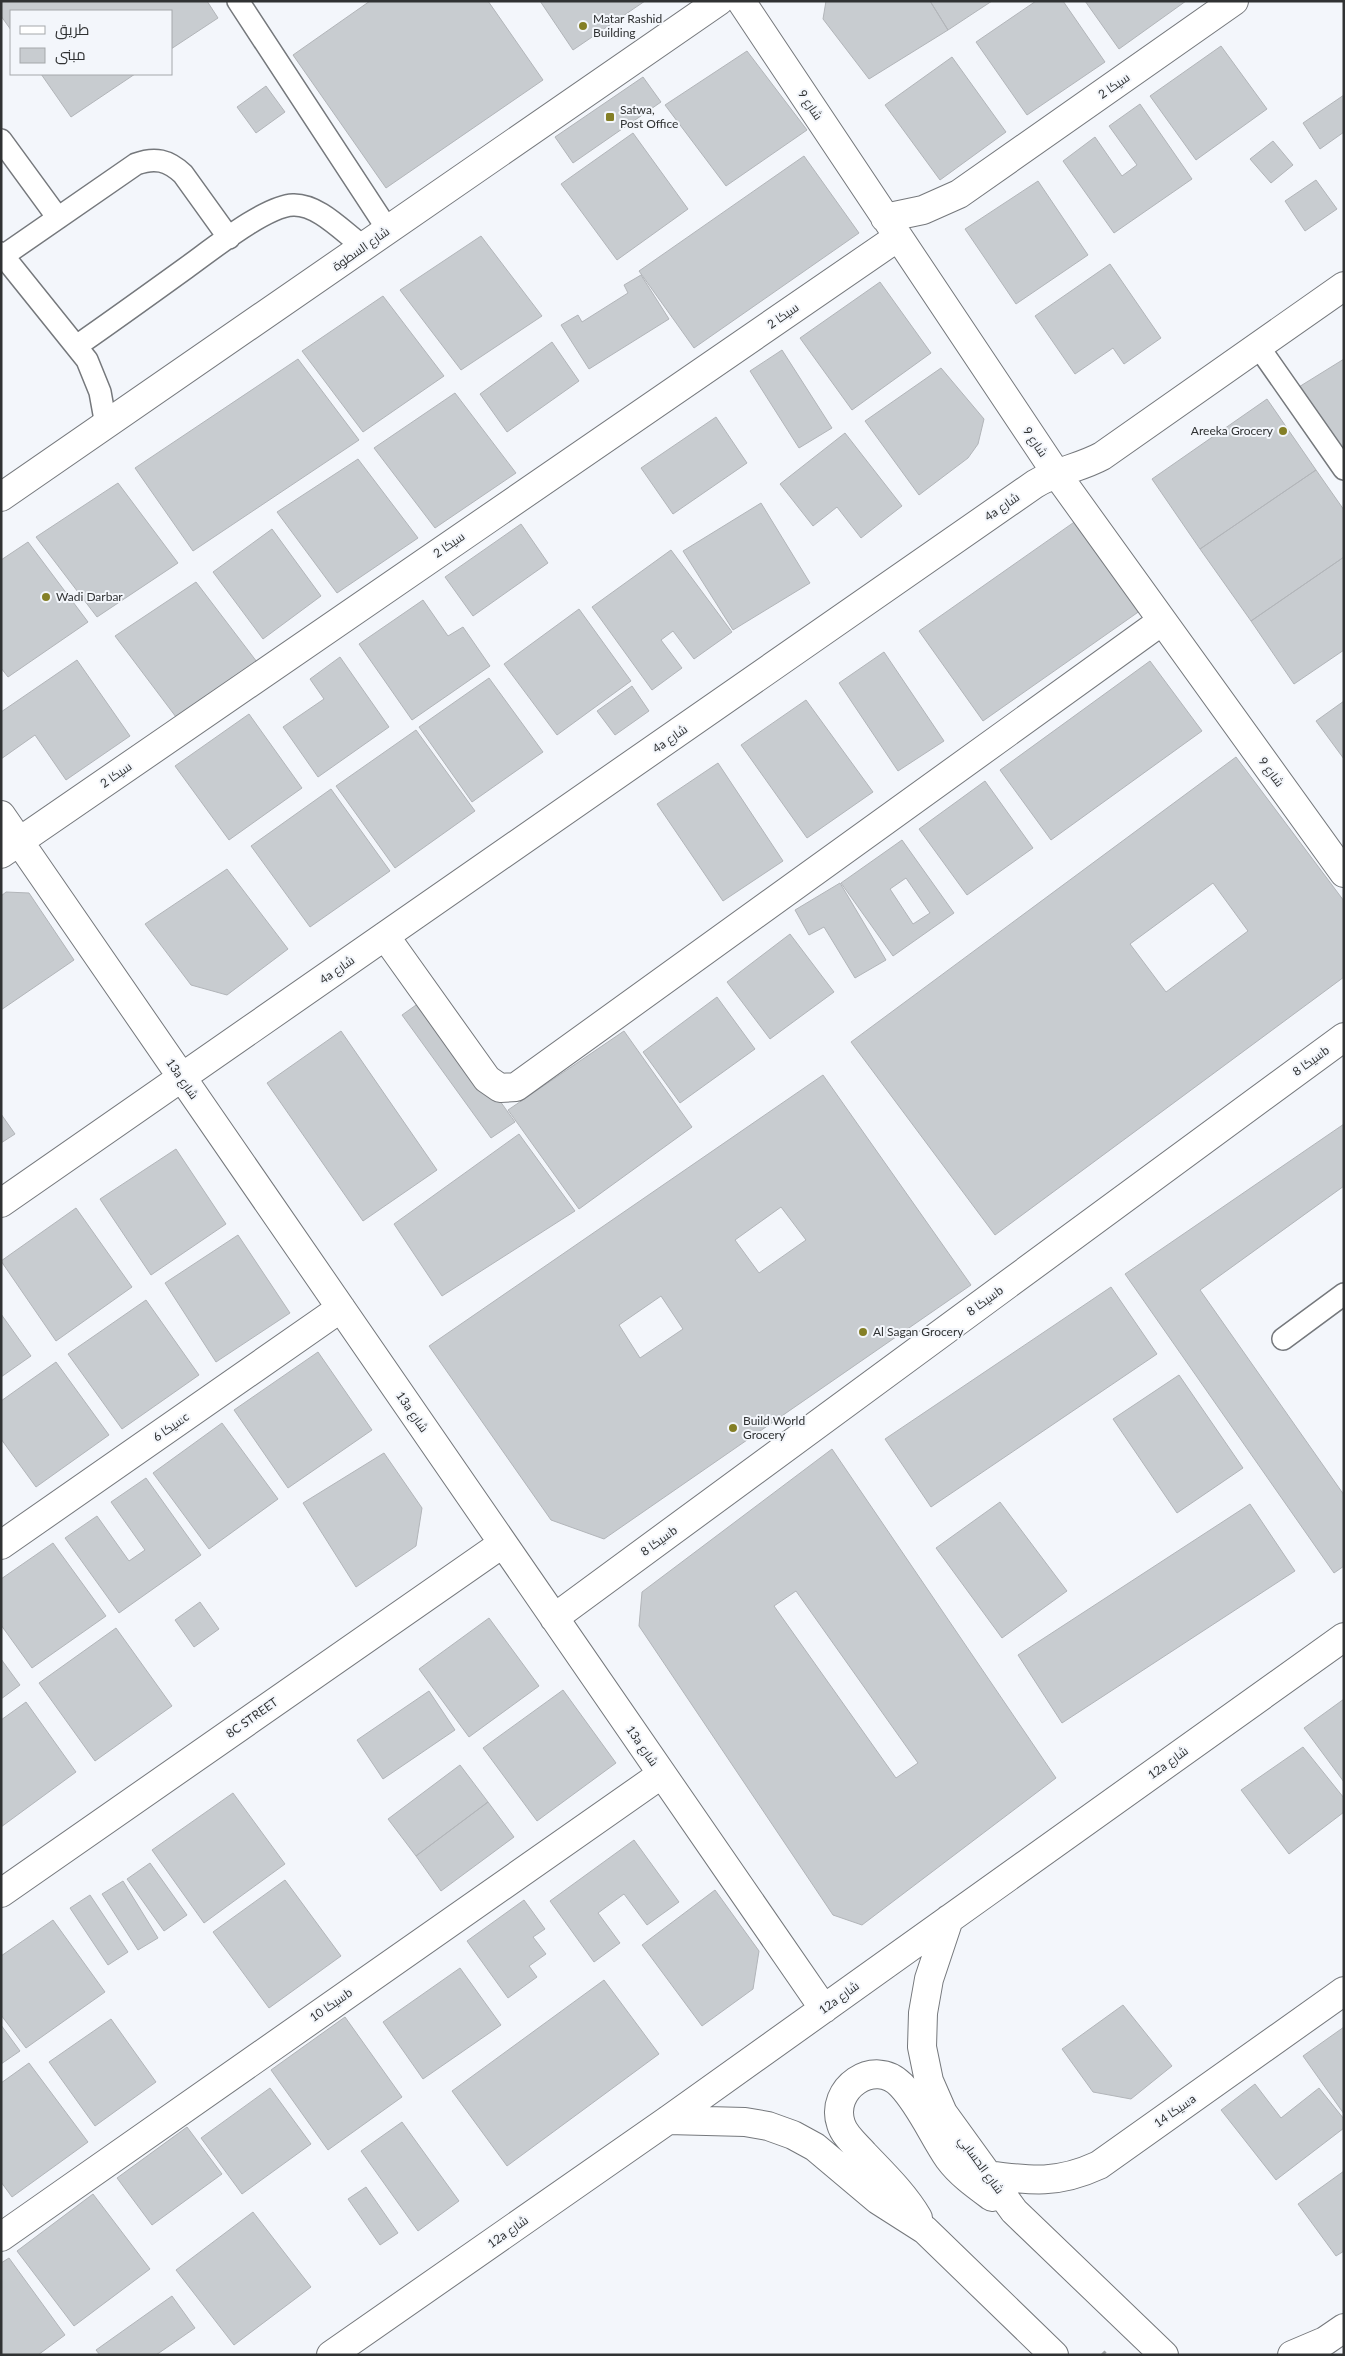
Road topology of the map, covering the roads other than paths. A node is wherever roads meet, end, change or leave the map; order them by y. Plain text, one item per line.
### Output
1 (238, 1) edge
2 (719, 1) edge
3 (741, 1) edge
4 (1234, 1) edge
5 (1, 140) edge
6 (58, 218) junction
7 (891, 227) junction
8 (388, 230) junction
9 (229, 238) junction
10 (364, 247) junction
11 (2, 254) edge
12 (1344, 286) edge
13 (78, 345) junction
14 (1258, 346) junction
15 (106, 425) junction
16 (1344, 469) edge
17 (1056, 473) junction
18 (1, 497) edge
19 (1162, 621) junction
20 (1, 815) edge
21 (10, 848) edge
22 (1344, 873) edge
23 (385, 936) junction
24 (1344, 1038) edge
25 (182, 1079) junction
26 (1, 1203) edge
27 (1344, 1294) edge
28 (341, 1308) junction
29 (1283, 1339) dead end
30 (502, 1544) junction
31 (1, 1545) edge
32 (554, 1618) junction
33 (1344, 1637) edge
34 (662, 1774) junction
35 (1, 1893) edge
36 (949, 1919) junction
37 (1344, 1991) edge
38 (824, 2009) junction
39 (668, 2120) junction
40 (988, 2175) junction
41 (1014, 2211) junction
42 (925, 2230) junction
43 (1, 2236) edge
44 (1329, 2341) edge
45 (331, 2355) edge
46 (1054, 2355) edge
47 (1164, 2355) edge
48 (1292, 2355) edge

1 - 8 lane
2 - 8 street, شارع السطوة
3 - 7 street, شارع 9
4 - 7 street, سيكا 2
5 - 6 lane
6 - 9 lane
6 - 11 lane
7 - 17 street, شارع 9
7 - 21 street, سيكا 2
8 - 10 street, شارع السطوة
9 - 10 lane
9 - 13 lane
10 - 15 street, شارع السطوة
11 - 13 lane
12 - 14 street, 4a شارع
13 - 15 lane
14 - 16 lane
14 - 17 street, 4a شارع
15 - 18 street, شارع السطوة
17 - 19 street, شارع 9
17 - 23 street, 4a شارع
19 - 22 street, شارع 9
19 - 23 street
20 - 21 street, 13a شارع
21 - 25 street, 13a شارع
23 - 25 street, 4a شارع
24 - 32 street, سيكا 8b
25 - 26 street, 4a شارع
25 - 28 street, 13a شارع
27 - 29 lane
28 - 30 street, 13a شارع
28 - 31 street, سيكا 6c
30 - 32 street, 13a شارع
30 - 35 street, 8C STREET
32 - 34 street, 13a شارع
33 - 36 street, 12a شارع
34 - 38 street, 13a شارع
34 - 43 street, سيكا 10b
36 - 38 street, 12a شارع
36 - 40 street, شارع الحسابي
37 - 40 street, سيكا 14a
38 - 39 street, 12a شارع
39 - 42 street
39 - 45 street, 12a شارع
40 - 41 street, شارع الحسابي
41 - 42 street
41 - 47 street, شارع الحسابي
42 - 46 street
44 - 48 street

